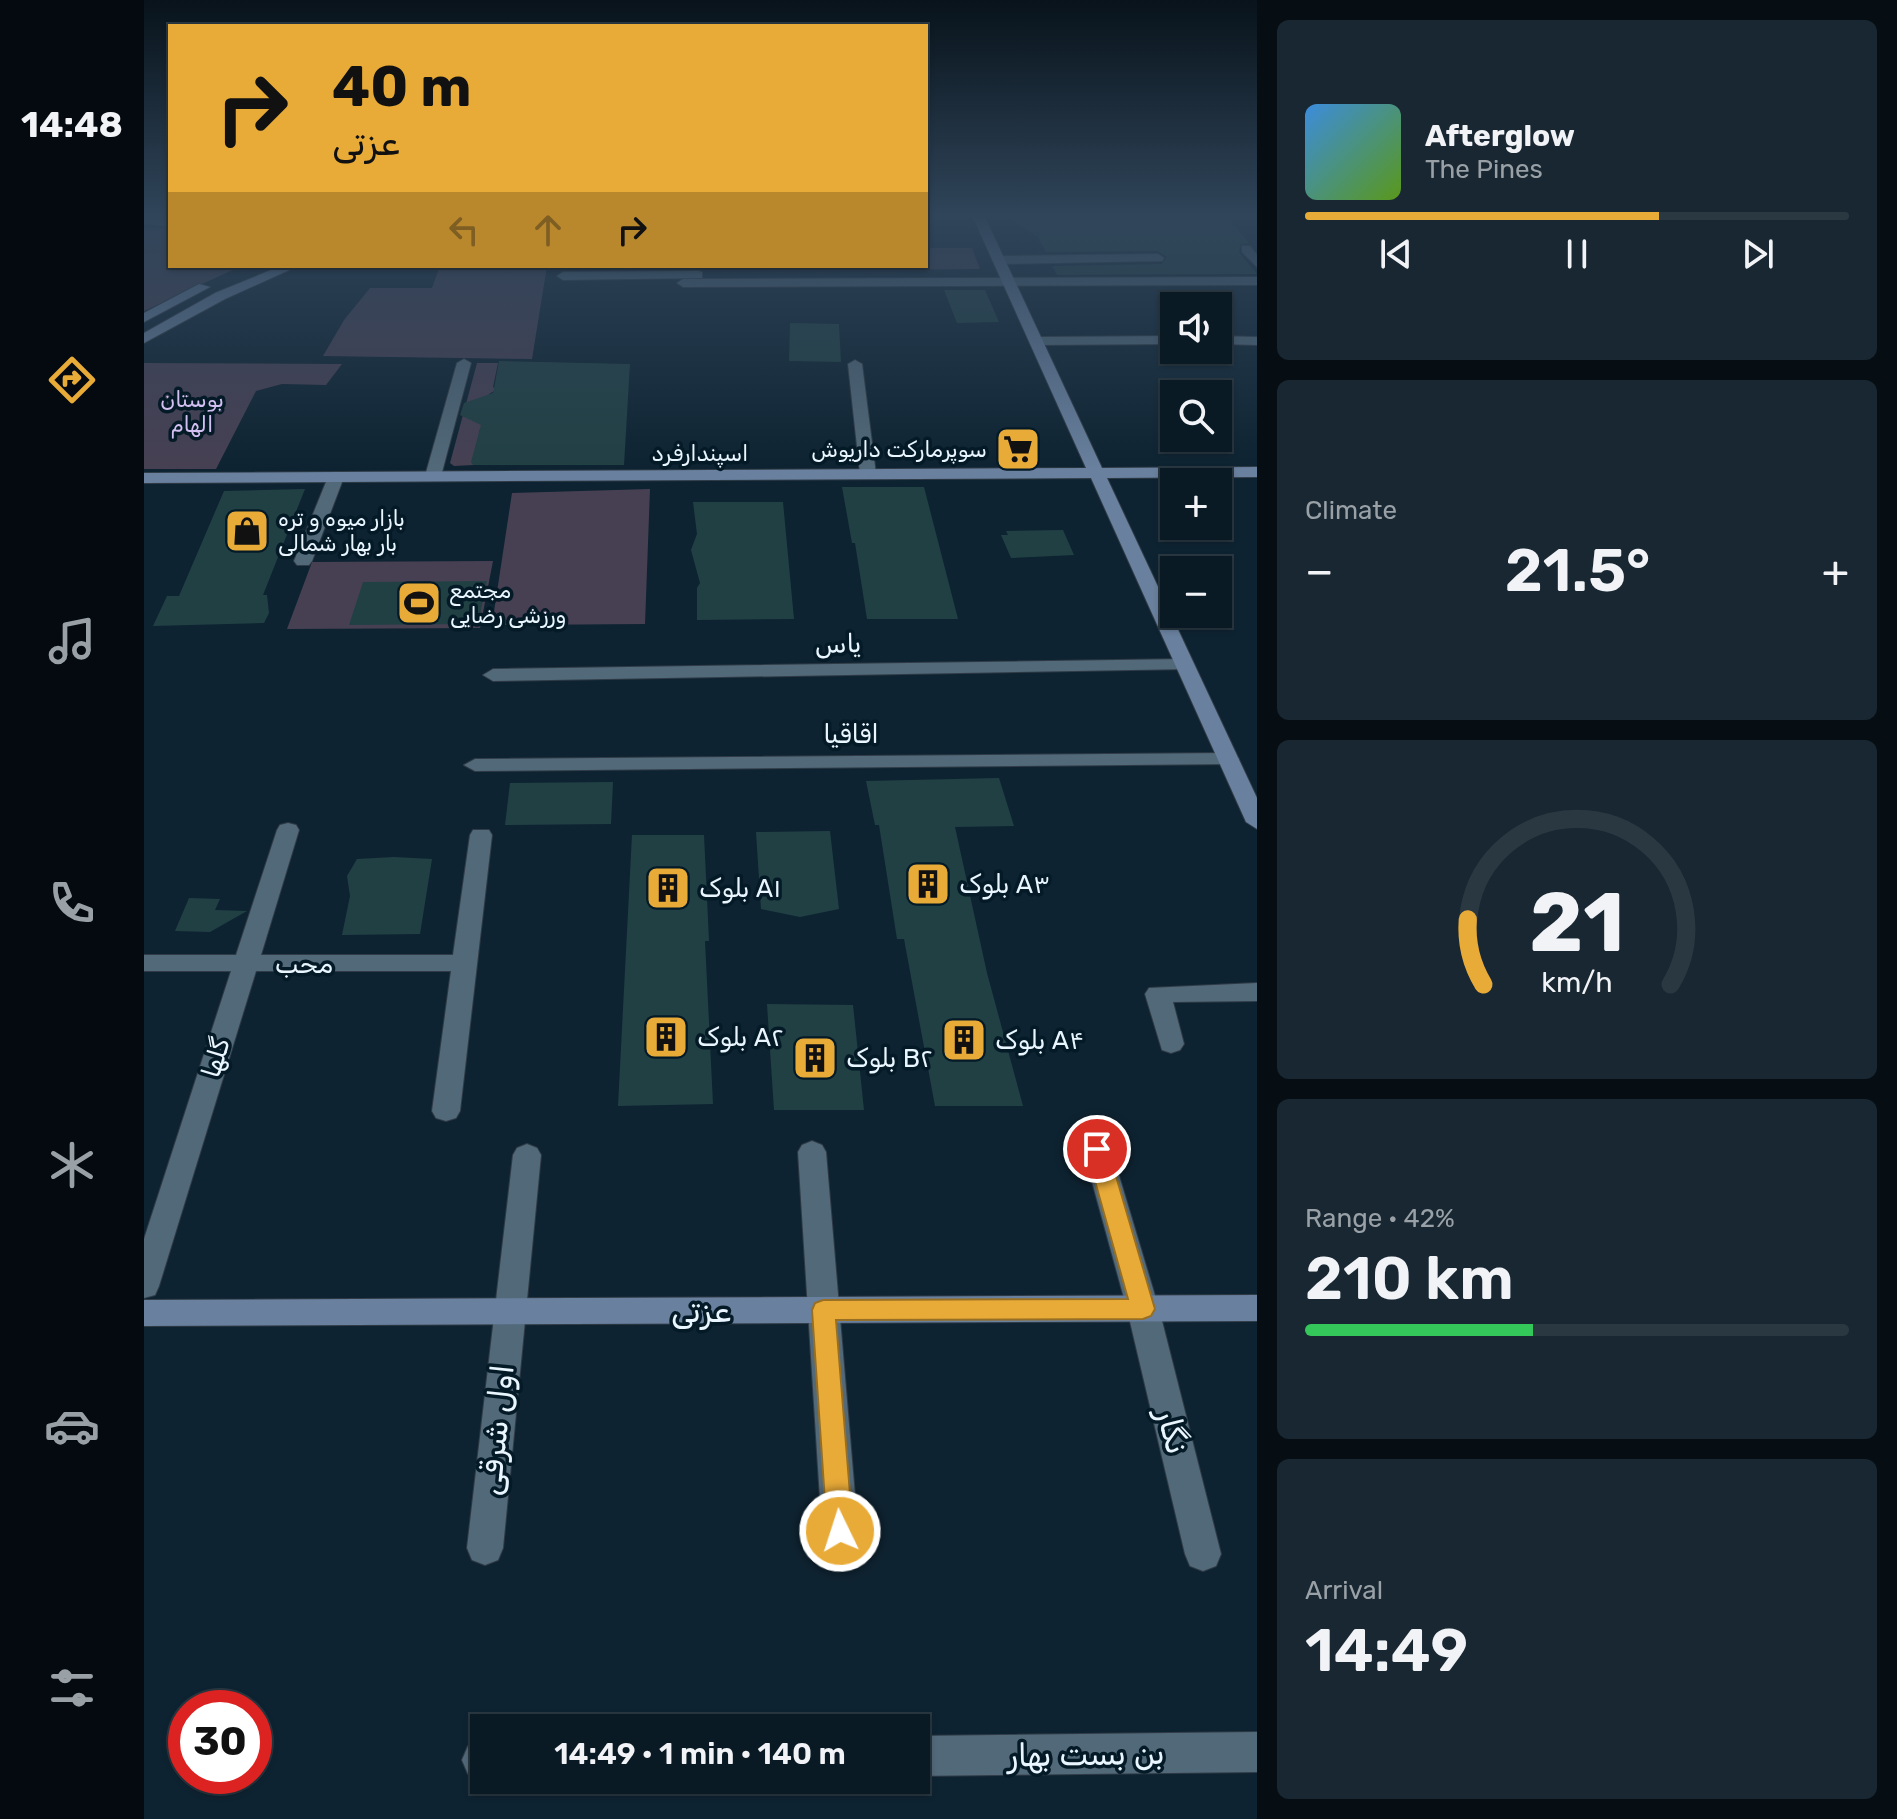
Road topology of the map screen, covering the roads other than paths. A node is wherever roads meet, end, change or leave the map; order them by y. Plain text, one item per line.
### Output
1 (179, 300) edge
2 (213, 300) edge
3 (1017, 300) edge
4 (144, 318) edge
5 (144, 339) edge
6 (1160, 340) edge
7 (1232, 340) edge
8 (1036, 341) junction
9 (1257, 341) edge
10 (464, 363) dead end
11 (855, 364) dead end
12 (1257, 472) edge
13 (1096, 473) junction
14 (868, 474) junction
15 (433, 476) junction
16 (336, 477) junction
17 (144, 478) edge
18 (303, 561) dead end
19 (1184, 665) junction
20 (493, 675) dead end
21 (1228, 759) junction
22 (475, 765) dead end
23 (1257, 822) edge
24 (288, 830) dead end
25 (481, 835) dead end
26 (144, 963) edge
27 (465, 963) junction
28 (246, 964) junction
29 (1257, 992) edge
30 (1171, 1044) dead end
31 (446, 1111) dead end
32 (1097, 1149) dead end
33 (812, 1152) dead end
34 (527, 1155) dead end
35 (155, 1216) edge
36 (144, 1286) edge
37 (1257, 1308) edge
38 (1143, 1309) junction
39 (823, 1310) junction
40 (508, 1312) junction
41 (144, 1313) edge
42 (840, 1531) dead end
43 (485, 1548) dead end
44 (1203, 1554) dead end
45 (1257, 1752) edge
46 (930, 1756) edge

1 - 4 street
2 - 5 street
3 - 8 street
6 - 8 street
7 - 9 street
8 - 13 street
10 - 15 street
11 - 14 street
12 - 13 street, اسپندارفرد
13 - 14 street, اسپندارفرد
13 - 19 street
14 - 15 street, اسپندارفرد
15 - 16 street, اسپندارفرد
16 - 17 street, اسپندارفرد
16 - 18 street
19 - 20 street, یاس
19 - 21 street
21 - 22 street, اقاقیا
21 - 23 street
24 - 28 street, گلها
25 - 27 street
26 - 28 street, محب
27 - 28 street, محب
27 - 31 street
28 - 35 street, گلها
29 - 30 street
32 - 38 street, نگار
33 - 39 street
34 - 40 street, اول شرقی
35 - 36 street, گلها
37 - 38 street, عزتی
38 - 39 street, عزتی
38 - 44 street, نگار
39 - 40 street, عزتی
39 - 42 street
40 - 41 street, عزتی
40 - 43 street, اول شرقی
45 - 46 street, بن بست بهار

